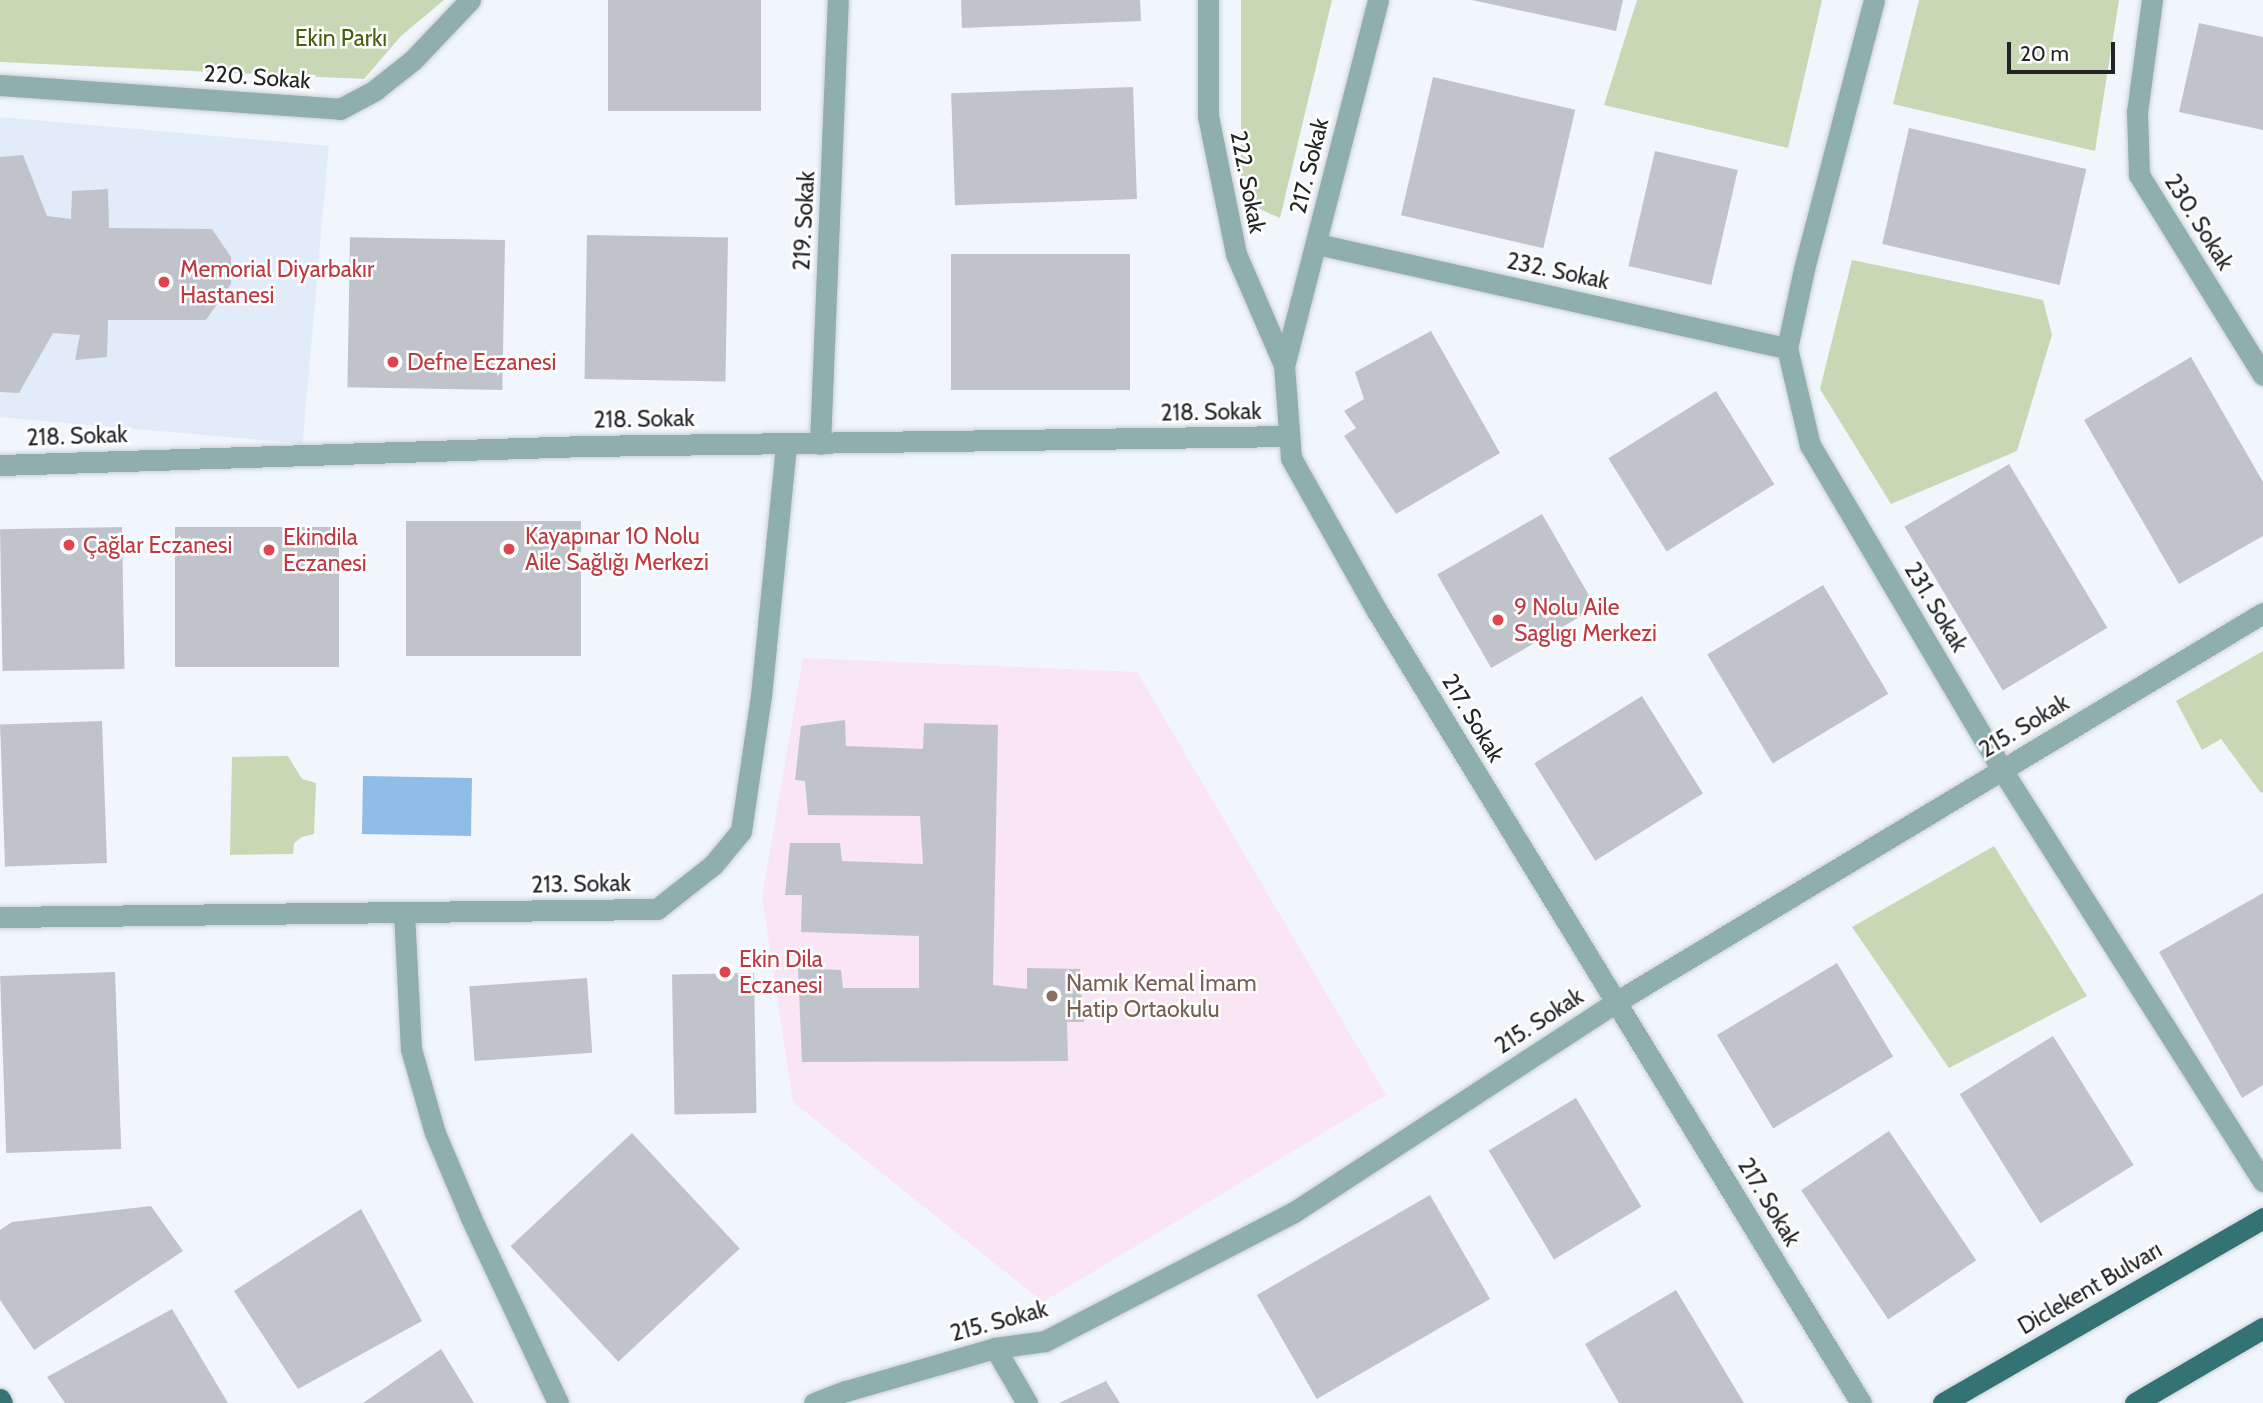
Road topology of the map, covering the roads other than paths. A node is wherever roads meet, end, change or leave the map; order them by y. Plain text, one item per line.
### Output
1 (470, 0) edge
2 (838, 0) edge
3 (1208, 0) edge
4 (1378, 0) edge
5 (1874, 0) edge
6 (2152, 0) edge
7 (0, 85) edge
8 (1317, 244) junction
9 (1787, 348) junction
10 (1284, 365) junction
11 (2263, 375) edge
12 (1289, 436) junction
13 (786, 444) junction
14 (820, 444) junction
15 (0, 465) edge
16 (2263, 613) edge
17 (2002, 770) junction
18 (404, 912) junction
19 (0, 917) edge
20 (1616, 1002) junction
21 (2263, 1181) edge
22 (2263, 1219) edge
23 (2263, 1328) edge
24 (995, 1348) junction
25 (558, 1403) edge
26 (814, 1403) edge
27 (1027, 1403) edge
28 (1861, 1403) edge
29 (1943, 1403) edge
30 (2135, 1403) edge

1 - 7 street, 220. Sokak
2 - 14 street, 219. Sokak
3 - 10 street, 222. Sokak
4 - 8 street, 217. Sokak
5 - 9 street, 231. Sokak
6 - 11 street, 230. Sokak
8 - 9 street, 232. Sokak
8 - 10 street, 217. Sokak
9 - 17 street, 231. Sokak
10 - 12 street, 217. Sokak
12 - 14 street, 218. Sokak
12 - 20 street, 217. Sokak
13 - 14 street, 218. Sokak
13 - 15 street, 218. Sokak
13 - 18 street, 213. Sokak
16 - 17 street, 215. Sokak
17 - 20 street, 215. Sokak
17 - 21 street, 231. Sokak
18 - 19 street, 213. Sokak
18 - 25 street
20 - 24 street, 215. Sokak
20 - 28 street, 217. Sokak
22 - 29 main road, Diclekent Bulvarı
23 - 30 main road
24 - 26 street, 215. Sokak
24 - 27 street

